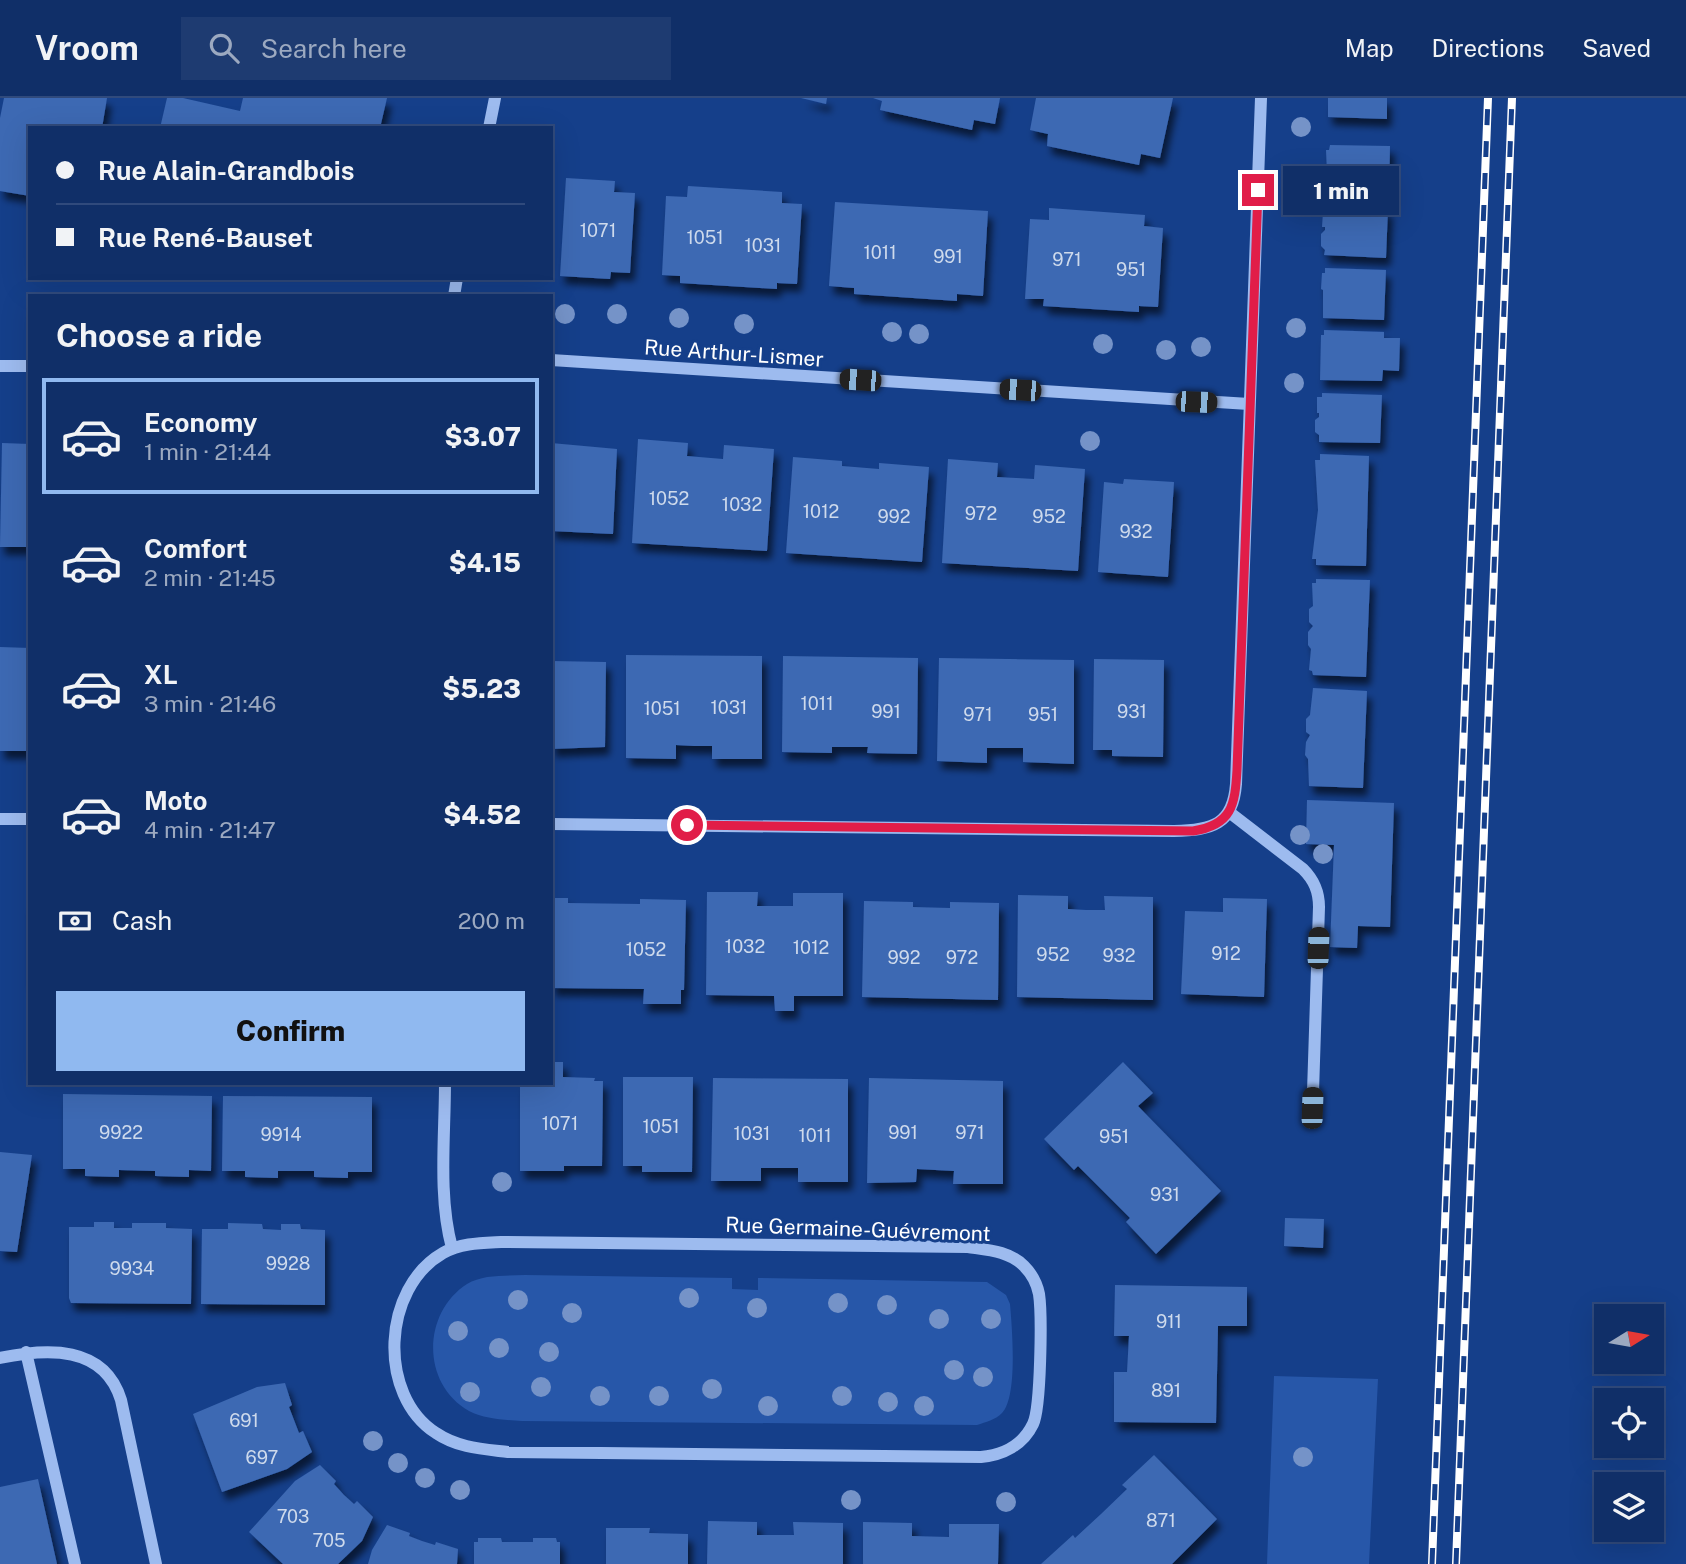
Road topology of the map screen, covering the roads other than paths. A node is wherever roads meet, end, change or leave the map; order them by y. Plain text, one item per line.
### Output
1 (495, 98) edge
2 (1261, 98) edge
3 (489, 126) edge
4 (553, 360) edge
5 (0, 366) edge
6 (28, 366) edge
7 (1249, 404) junction
8 (1226, 816) junction
9 (0, 819) edge
10 (28, 819) edge
11 (553, 824) edge
12 (445, 1085) edge
13 (1311, 1123) dead end
14 (452, 1248) junction
15 (26, 1352) junction
16 (0, 1358) edge
17 (75, 1564) edge
18 (156, 1564) edge

1 - 3 street
2 - 7 street
4 - 7 street, Rue Arthur-Lismer
5 - 6 street
7 - 8 street
8 - 11 street
8 - 13 street
9 - 10 street
12 - 14 street
14 - 14 street, Rue Germaine-Guévremont
15 - 16 street
15 - 17 street
15 - 18 street

